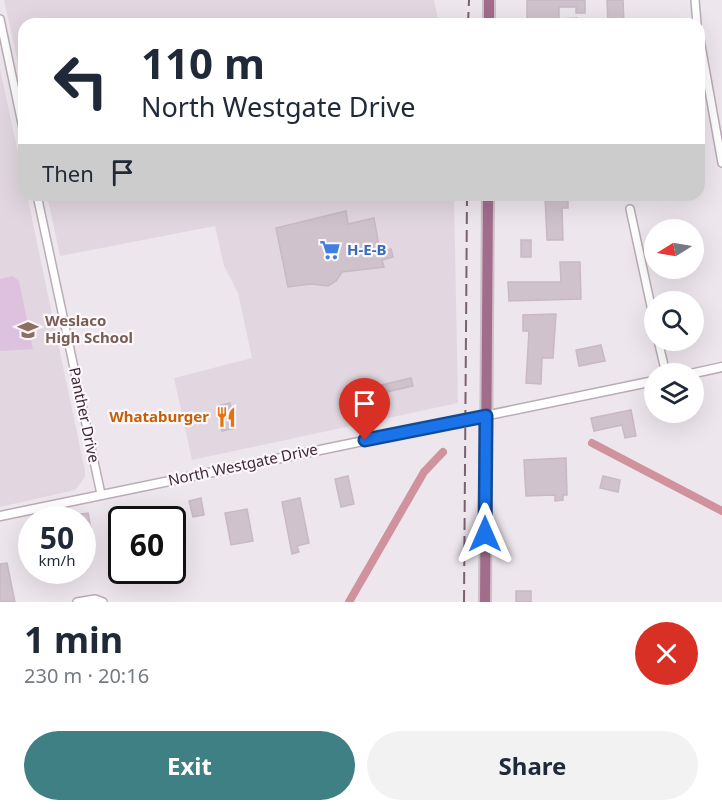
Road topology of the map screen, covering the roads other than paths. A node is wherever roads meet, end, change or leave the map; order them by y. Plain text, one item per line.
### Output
1 (489, 0) edge
2 (695, 0) edge
3 (489, 18) edge
4 (696, 18) edge
5 (0, 19) edge
6 (705, 68) edge
7 (18, 104) edge
8 (722, 163) edge
9 (38, 201) edge
10 (488, 201) edge
11 (630, 209) dead end
12 (648, 291) edge
13 (722, 367) edge
14 (704, 371) edge
15 (644, 383) edge
16 (486, 416) junction
17 (101, 494) junction
18 (0, 516) edge
19 (77, 602) edge
20 (103, 602) edge
21 (485, 602) edge

1 - 3 main road
2 - 4 street
5 - 7 street
6 - 8 street
9 - 17 street, Panther Drive
10 - 16 main road
11 - 12 street
13 - 14 street
15 - 16 street, North Westgate Drive
16 - 17 street, North Westgate Drive
16 - 21 main road
17 - 18 street, North Westgate Drive
19 - 20 street

